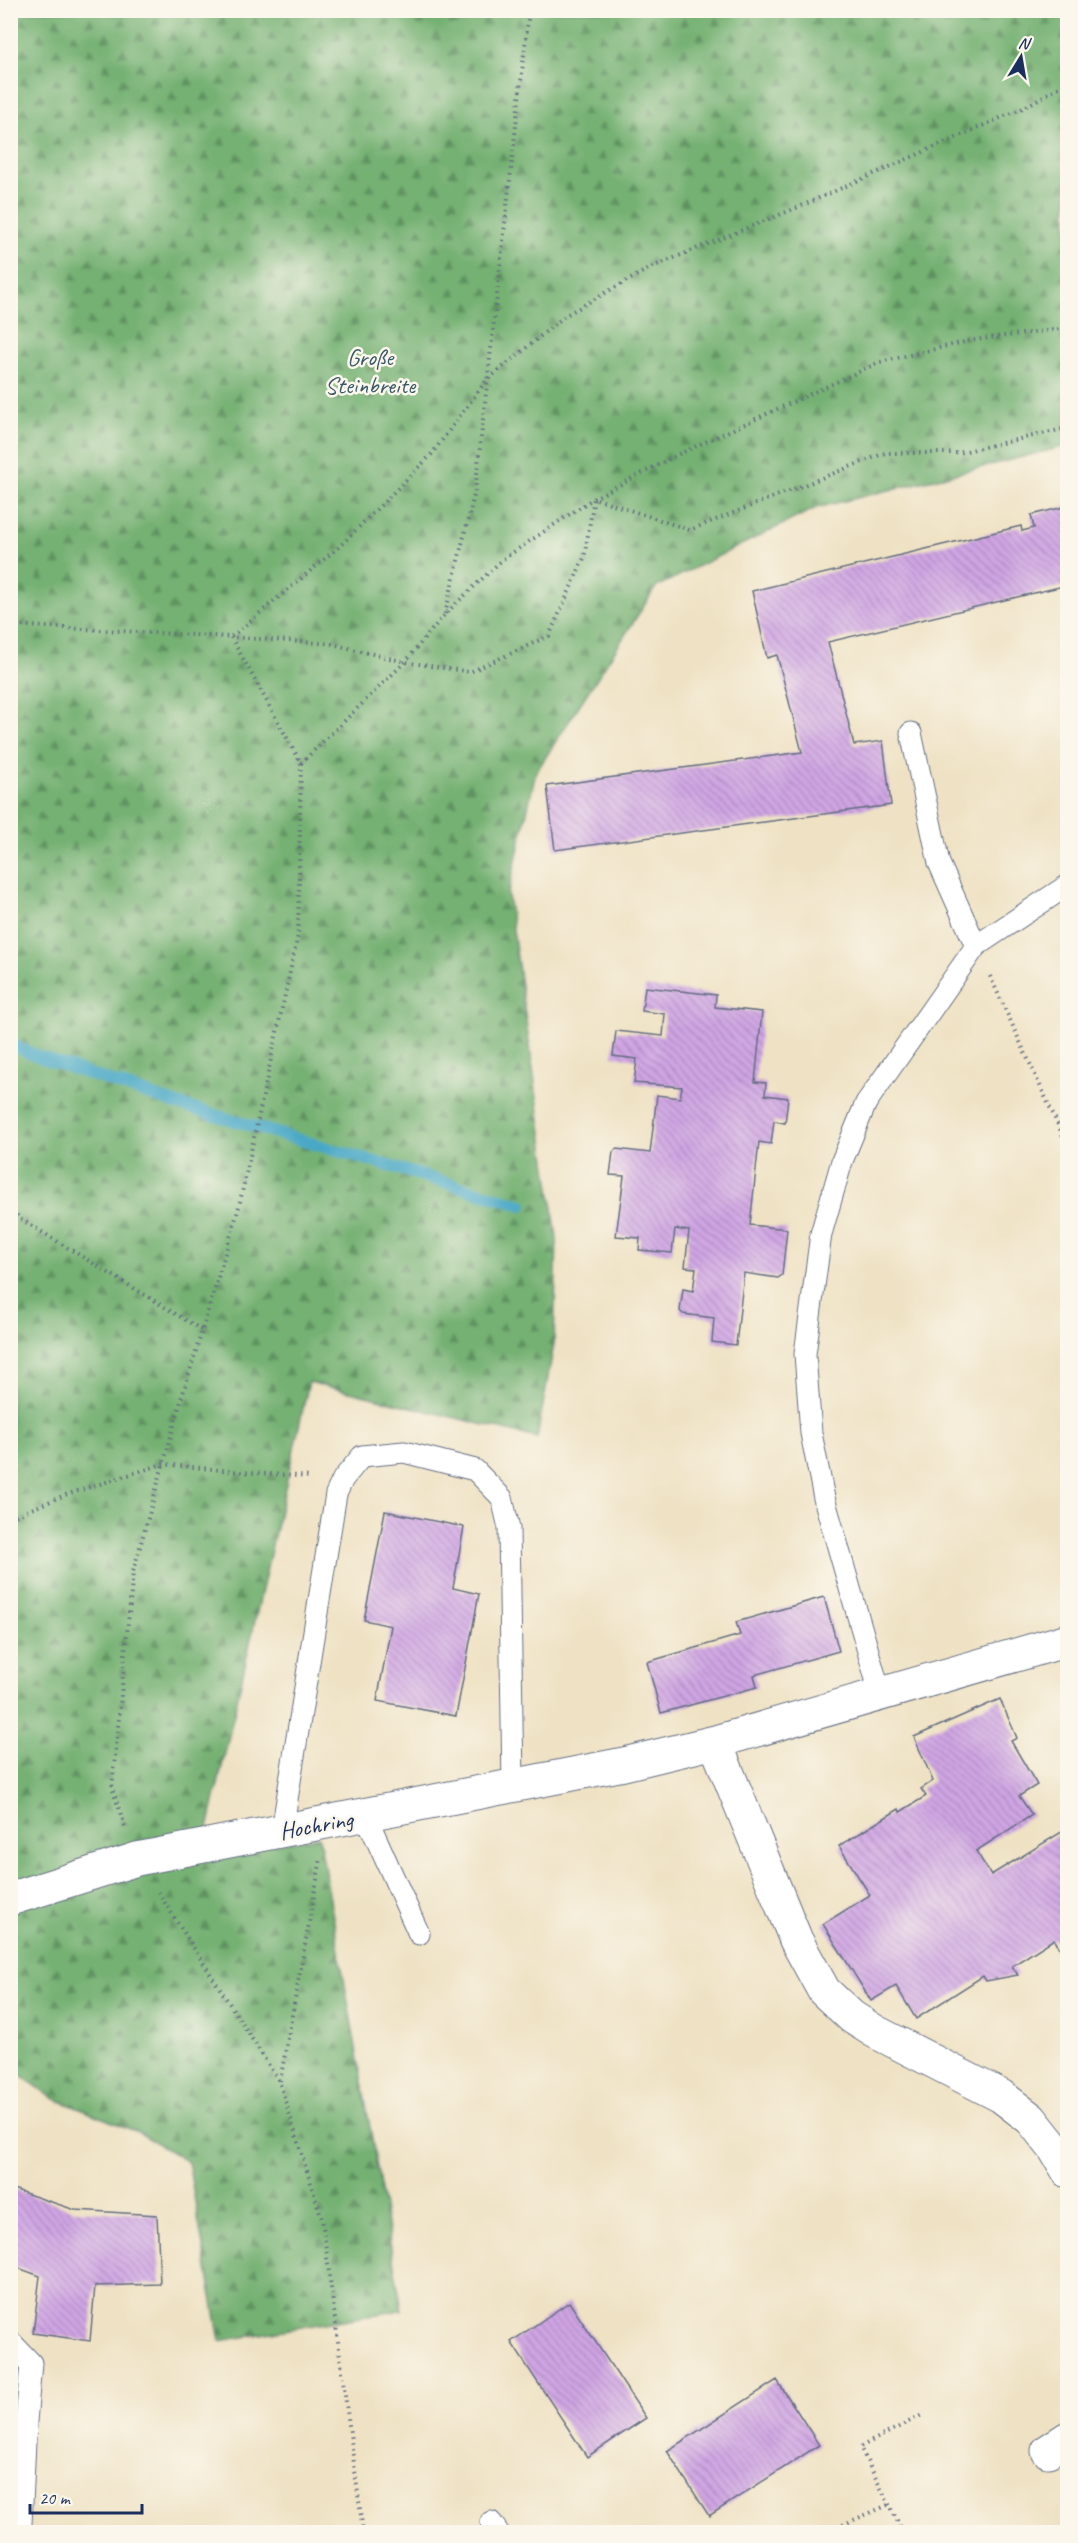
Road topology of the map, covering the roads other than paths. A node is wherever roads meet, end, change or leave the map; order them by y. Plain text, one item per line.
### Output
1 (911, 733) dead end
2 (1068, 885) edge
3 (976, 946) junction
4 (1068, 1640) edge
5 (880, 1693) junction
6 (715, 1742) junction
7 (513, 1786) junction
8 (366, 1816) junction
9 (282, 1831) junction
10 (10, 1899) edge
11 (419, 1934) dead end
12 (1068, 2171) edge
13 (10, 2341) edge
14 (10, 2532) edge

1 - 3 lane
2 - 3 lane
3 - 5 lane
4 - 5 street, Hochring
5 - 6 street, Hochring
6 - 7 street, Hochring
6 - 12 street
7 - 8 street, Hochring
7 - 9 lane
8 - 9 street, Hochring
8 - 11 lane
9 - 10 street, Hochring
13 - 14 lane

